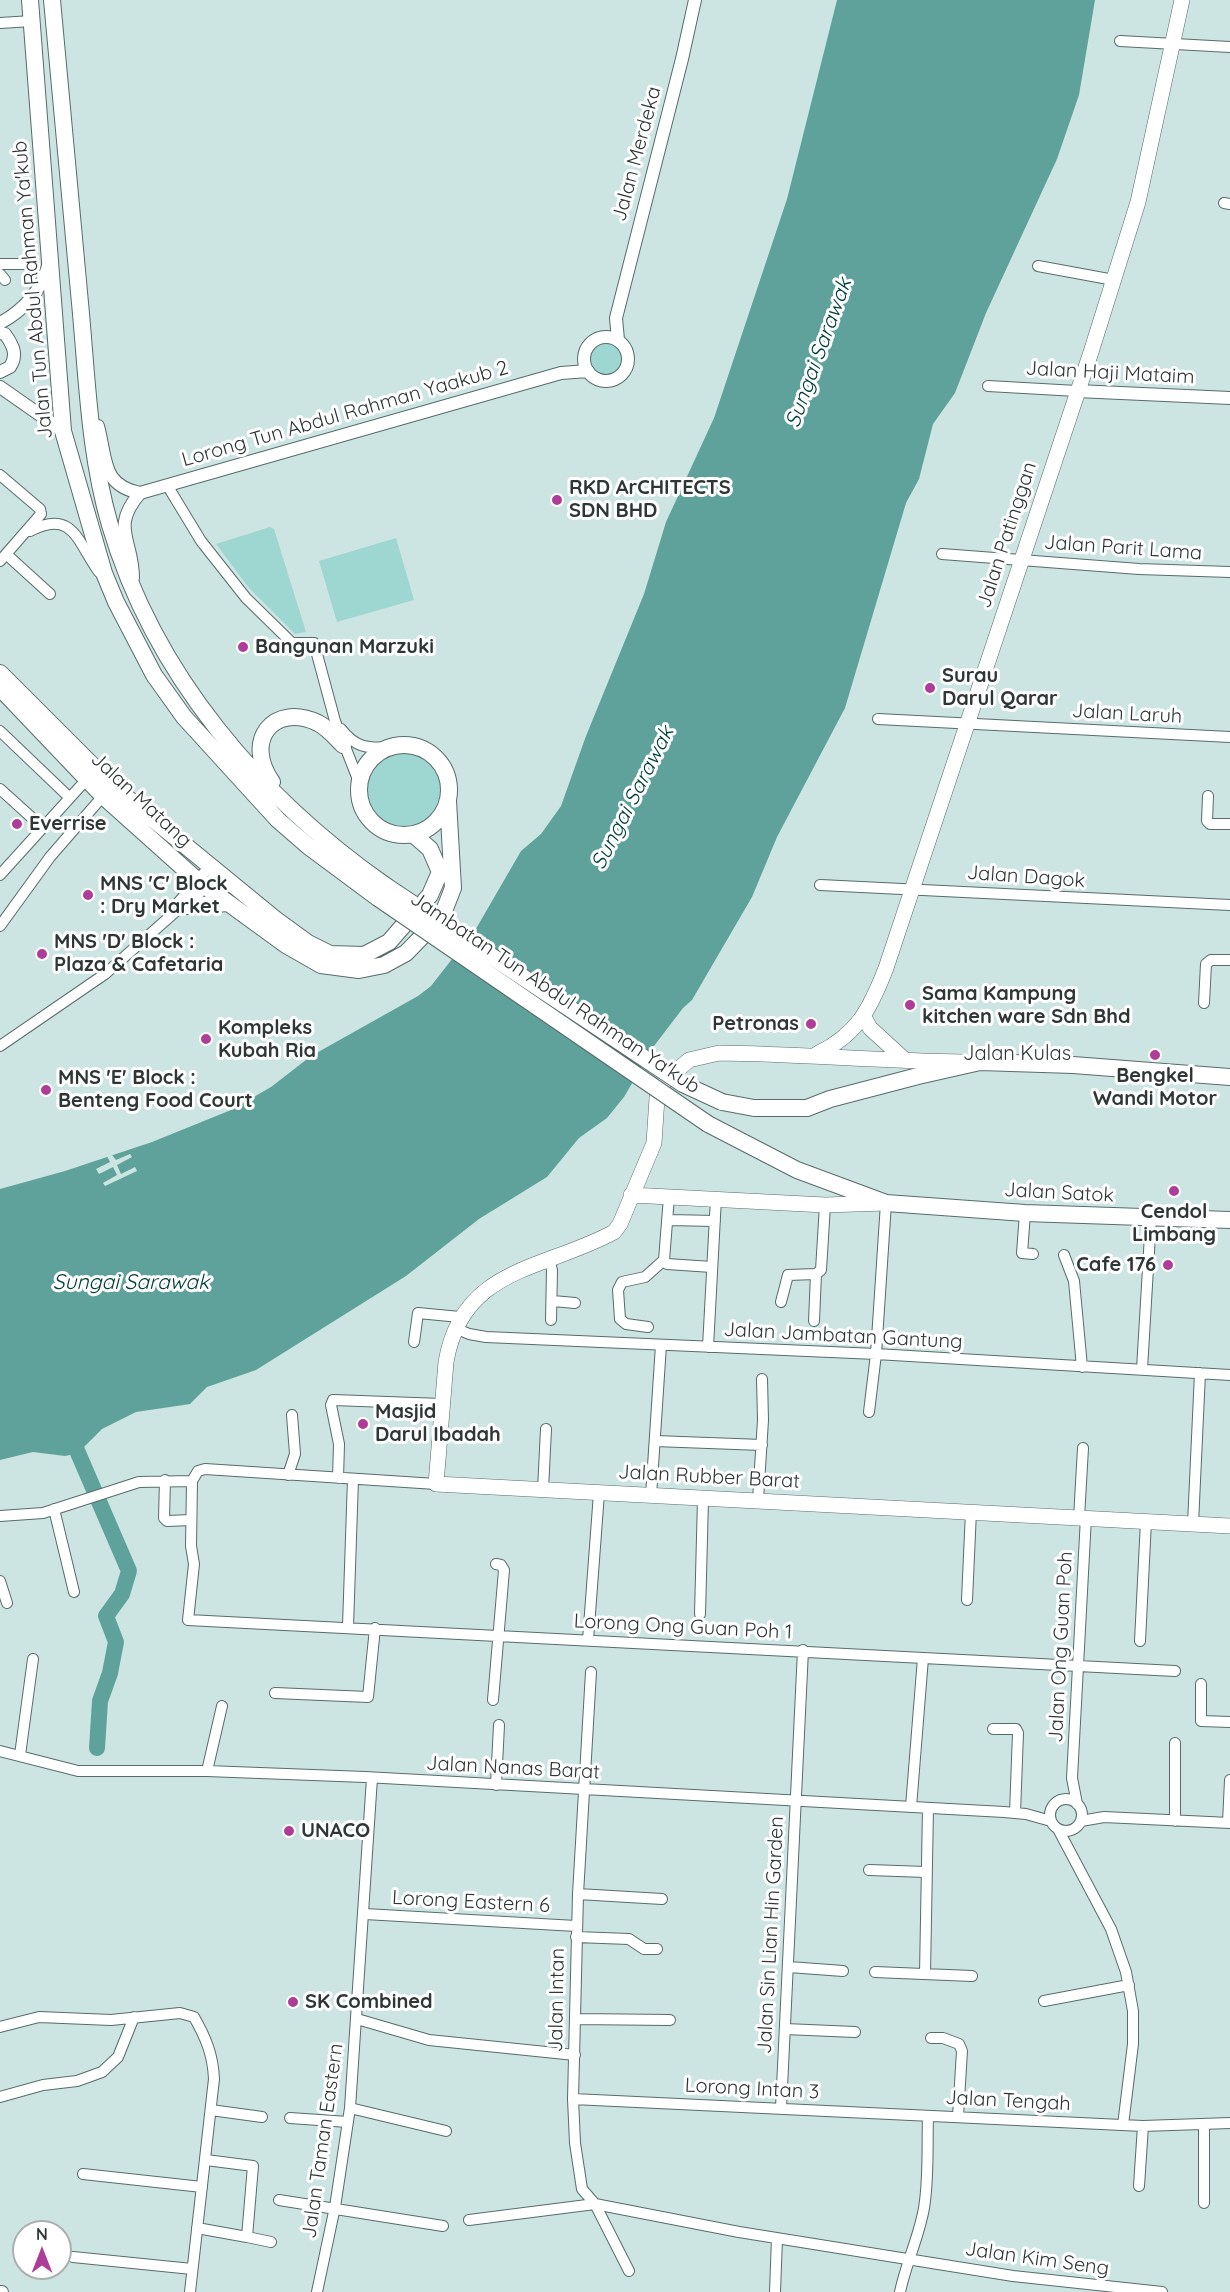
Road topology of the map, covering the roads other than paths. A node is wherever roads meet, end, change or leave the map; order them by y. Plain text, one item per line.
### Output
1 (30, 0) edge
2 (52, 0) edge
3 (694, 0) edge
4 (1182, 0) edge
5 (32, 21) junction
6 (0, 24) edge
7 (1120, 41) dead end
8 (1173, 43) junction
9 (1230, 47) edge
10 (50, 258) junction
11 (0, 264) edge
12 (29, 264) dead end
13 (1038, 266) dead end
14 (1114, 280) junction
15 (616, 318) junction
16 (0, 323) edge
17 (0, 333) edge
18 (603, 337) junction
19 (618, 340) junction
20 (585, 355) junction
21 (588, 371) junction
22 (0, 372) edge
23 (561, 373) junction
24 (988, 386) dead end
25 (0, 387) edge
26 (1077, 391) junction
27 (1230, 398) edge
28 (90, 409) junction
29 (63, 431) junction
30 (0, 475) edge
31 (167, 485) junction
32 (140, 493) junction
33 (24, 534) junction
34 (942, 554) dead end
35 (3, 558) edge
36 (1022, 559) junction
37 (1230, 572) edge
38 (104, 573) junction
39 (134, 587) junction
40 (50, 594) dead end
41 (0, 673) edge
42 (2, 694) edge
43 (878, 719) dead end
44 (335, 721) junction
45 (968, 724) junction
46 (0, 731) edge
47 (1230, 736) edge
48 (343, 745) junction
49 (390, 747) junction
50 (86, 780) junction
51 (358, 782) junction
52 (0, 789) edge
53 (103, 796) junction
54 (1208, 796) dead end
55 (69, 797) junction
56 (448, 801) junction
57 (292, 810) junction
58 (1230, 824) edge
59 (42, 827) junction
60 (414, 835) junction
61 (214, 870) junction
62 (0, 875) edge
63 (820, 885) dead end
64 (910, 888) junction
65 (382, 892) junction
66 (190, 895) junction
67 (228, 903) junction
68 (1230, 905) edge
69 (0, 926) edge
70 (1230, 960) edge
71 (1204, 1003) dead end
72 (864, 1017) junction
73 (0, 1046) edge
74 (817, 1054) junction
75 (906, 1061) junction
76 (980, 1062) junction
77 (1230, 1077) edge
78 (1230, 1083) edge
79 (722, 1102) joint
80 (807, 1108) junction
81 (708, 1124) joint
82 (632, 1195) junction
83 (669, 1197) junction
84 (716, 1198) junction
85 (886, 1203) junction
86 (825, 1205) junction
87 (1025, 1213) junction
88 (1151, 1218) junction
89 (669, 1220) junction
90 (1230, 1220) edge
91 (715, 1221) junction
92 (1033, 1254) dead end
93 (1064, 1255) dead end
94 (549, 1259) junction
95 (664, 1260) junction
96 (712, 1267) junction
97 (816, 1274) junction
98 (553, 1301) junction
99 (781, 1302) dead end
100 (575, 1303) dead end
101 (551, 1320) dead end
102 (814, 1321) dead end
103 (458, 1323) junction
104 (648, 1328) dead end
105 (414, 1342) dead end
106 (661, 1345) junction
107 (708, 1347) junction
108 (876, 1354) junction
109 (1082, 1367) junction
110 (1142, 1370) junction
111 (1200, 1373) junction
112 (1230, 1375) edge
113 (762, 1379) dead end
114 (442, 1404) junction
115 (869, 1412) dead end
116 (292, 1415) dead end
117 (546, 1430) dead end
118 (655, 1441) junction
119 (762, 1445) junction
120 (1083, 1448) dead end
121 (288, 1475) junction
122 (338, 1478) junction
123 (353, 1479) junction
124 (165, 1480) junction
125 (192, 1481) junction
126 (436, 1484) junction
127 (543, 1490) junction
128 (599, 1493) junction
129 (651, 1496) junction
130 (704, 1499) junction
131 (758, 1500) junction
132 (54, 1509) junction
133 (971, 1511) junction
134 (0, 1516) edge
135 (1082, 1517) junction
136 (191, 1520) junction
137 (1146, 1521) junction
138 (1193, 1524) junction
139 (1230, 1526) edge
140 (496, 1564) dead end
141 (0, 1581) edge
142 (74, 1592) dead end
143 (967, 1600) dead end
144 (7, 1604) dead end
145 (700, 1614) dead end
146 (348, 1626) junction
147 (375, 1628) junction
148 (499, 1636) junction
149 (588, 1640) junction
150 (1140, 1641) dead end
151 (803, 1650) junction
152 (923, 1658) junction
153 (33, 1659) dead end
154 (1078, 1666) junction
155 (1175, 1671) dead end
156 (591, 1672) dead end
157 (1201, 1684) dead end
158 (275, 1693) dead end
159 (493, 1700) dead end
160 (222, 1706) dead end
161 (1230, 1722) edge
162 (499, 1725) dead end
163 (993, 1730) dead end
164 (1175, 1743) dead end
165 (0, 1751) edge
166 (20, 1755) junction
167 (207, 1771) junction
168 (372, 1778) junction
169 (1072, 1778) junction
170 (1230, 1779) edge
171 (496, 1785) junction
172 (584, 1790) junction
173 (795, 1800) junction
174 (1056, 1804) junction
175 (911, 1806) junction
176 (1079, 1806) junction
177 (928, 1808) junction
178 (1020, 1813) junction
179 (1104, 1817) junction
180 (1081, 1821) junction
181 (1175, 1821) junction
182 (1229, 1823) edge
183 (1054, 1825) junction
184 (1072, 1830) junction
185 (1070, 1848) junction
186 (869, 1870) dead end
187 (926, 1872) junction
188 (578, 1894) junction
189 (662, 1899) dead end
190 (364, 1914) junction
191 (576, 1931) junction
192 (657, 1949) dead end
193 (789, 1967) junction
194 (843, 1971) dead end
195 (875, 1972) dead end
196 (925, 1974) junction
197 (972, 1976) dead end
198 (1129, 1985) junction
199 (1044, 2001) dead end
200 (134, 2017) junction
201 (357, 2019) junction
202 (576, 2019) junction
203 (670, 2020) dead end
204 (0, 2027) edge
205 (785, 2029) junction
206 (855, 2032) dead end
207 (931, 2038) dead end
208 (574, 2055) junction
209 (0, 2097) edge
210 (573, 2099) junction
211 (350, 2108) junction
212 (781, 2108) junction
213 (212, 2110) junction
214 (928, 2116) junction
215 (958, 2116) junction
216 (261, 2117) dead end
217 (290, 2118) dead end
218 (348, 2122) junction
219 (1230, 2122) edge
220 (1123, 2125) junction
221 (1204, 2125) junction
222 (1143, 2126) junction
223 (446, 2131) dead end
224 (206, 2160) junction
225 (83, 2174) dead end
226 (1139, 2186) dead end
227 (202, 2187) junction
228 (279, 2200) dead end
229 (1204, 2203) dead end
230 (595, 2204) junction
231 (335, 2207) junction
232 (469, 2220) dead end
233 (443, 2226) dead end
234 (197, 2228) junction
235 (247, 2237) junction
236 (777, 2238) junction
237 (271, 2242) dead end
238 (73, 2257) dead end
239 (907, 2258) junction
240 (192, 2269) junction
241 (629, 2271) dead end
242 (190, 2292) edge
243 (317, 2292) edge
244 (775, 2292) edge
245 (900, 2292) edge
246 (1162, 2292) edge

1 - 5 main road, Jalan Tun Abdul Rahman Ya'kub
2 - 28 main road
3 - 15 street, Jalan Merdeka
4 - 8 main road, Jalan Patinggan
5 - 6 street
5 - 10 main road, Jalan Tun Abdul Rahman Ya'kub
7 - 8 street
8 - 9 street
8 - 14 main road, Jalan Patinggan
10 - 16 street
10 - 29 main road, Jalan Tun Abdul Rahman Ya'kub
11 - 12 street
13 - 14 street
14 - 26 main road, Jalan Patinggan
15 - 18 street
15 - 19 street
17 - 22 street
18 - 19 street
18 - 20 street
19 - 21 street
20 - 21 street
20 - 23 street
21 - 23 street
23 - 31 street, Lorong Tun Abdul Rahman Yaakub 2
24 - 26 street, Jalan Haji Mataim
25 - 29 street
26 - 27 street, Jalan Haji Mataim
26 - 36 main road, Jalan Patinggan
28 - 32 street
28 - 39 main road
29 - 38 main road, Jalan Tun Abdul Rahman Ya'kub
30 - 33 street
31 - 32 street, Lorong Tun Abdul Rahman Yaakub 2
31 - 44 street
32 - 39 street
33 - 35 street
33 - 38 street
34 - 36 street, Jalan Parit Lama
35 - 40 street
36 - 37 street, Jalan Parit Lama
36 - 45 main road, Jalan Patinggan
38 - 65 main road, Jalan Tun Abdul Rahman Ya'kub
39 - 57 main road
41 - 61 main road, Jalan Matang
42 - 50 main road, Jalan Matang
43 - 45 street, Jalan Laruh
44 - 48 street
44 - 49 street
45 - 47 street, Jalan Laruh
45 - 64 main road, Jalan Patinggan
46 - 55 street
48 - 51 street
48 - 57 main road
49 - 51 main road
49 - 56 main road
50 - 53 main road, Jalan Matang
50 - 55 street
51 - 60 main road
52 - 59 street
53 - 66 main road, Jalan Matang
53 - 69 street
54 - 58 street
55 - 59 street
56 - 60 main road
56 - 67 main road
57 - 65 main road
59 - 62 street
60 - 61 main road, Jalan Matang
61 - 66 street
63 - 64 street, Jalan Dagok
64 - 68 street, Jalan Dagok
64 - 72 main road, Jalan Patinggan
65 - 79 main road, Jambatan Tun Abdul Rahman Ya'kub, bridge
65 - 81 main road, Jambatan Tun Abdul Rahman Ya'kub, bridge
66 - 67 main road
66 - 67 main road
66 - 73 street
70 - 71 street
72 - 74 main road, Jalan Patinggan
72 - 75 main road
74 - 75 main road, Jalan Kulas
74 - 82 main road, Jalan Kulas
75 - 76 main road, Jalan Kulas
76 - 77 main road, Jalan Kulas
76 - 80 main road, Jalan Kulas
78 - 80 main road, Jalan Kulas
79 - 80 main road, Jalan Kulas
81 - 85 main road, Jalan Satok
82 - 83 main road, Jalan Satok
82 - 94 main road, Jalan Kulas
83 - 84 main road, Jalan Satok
83 - 89 street
84 - 86 main road, Jalan Satok
84 - 91 street
85 - 86 main road, Jalan Satok
85 - 87 main road, Jalan Satok
85 - 108 street
86 - 97 street
87 - 88 main road, Jalan Satok
87 - 92 street
88 - 90 main road, Jalan Satok
88 - 110 street
89 - 91 street
89 - 95 street
91 - 96 street
93 - 109 street
94 - 98 street
94 - 103 main road, Jalan Kulas
95 - 96 street
95 - 104 street
96 - 107 street
97 - 99 street
97 - 102 street
98 - 100 street
98 - 101 street
103 - 105 street, Jalan Jambatan Gantung
103 - 106 street, Jalan Jambatan Gantung
103 - 114 main road
106 - 107 street, Jalan Jambatan Gantung
106 - 118 street
107 - 108 street, Jalan Jambatan Gantung
108 - 109 street, Jalan Jambatan Gantung
108 - 115 street
109 - 110 street, Jalan Jambatan Gantung
110 - 111 street, Jalan Jambatan Gantung
111 - 112 street, Jalan Jambatan Gantung
111 - 138 street
113 - 119 street
114 - 122 street
114 - 126 main road
116 - 121 street
117 - 127 street
118 - 119 street
118 - 129 street
119 - 131 street
120 - 135 street, Jalan Ong Guan Poh
121 - 122 street, Jalan Rubber Barat
121 - 125 street, Jalan Rubber Barat
122 - 123 street, Jalan Rubber Barat
123 - 126 street, Jalan Rubber Barat
123 - 146 street
124 - 125 street
124 - 132 street
124 - 136 street
125 - 136 street
126 - 127 main road, Jalan Rubber Barat
127 - 128 main road, Jalan Rubber Barat
128 - 129 main road, Jalan Rubber Barat
128 - 149 street
129 - 130 main road, Jalan Rubber Barat
130 - 131 main road, Jalan Rubber Barat
130 - 145 street
131 - 133 main road, Jalan Rubber Barat
132 - 134 street
132 - 142 street
133 - 135 main road, Jalan Rubber Barat
133 - 143 street
135 - 137 main road, Jalan Rubber Barat
135 - 154 street, Jalan Ong Guan Poh
136 - 146 street, Lorong Ong Guan Poh 1
137 - 138 main road, Jalan Rubber Barat
137 - 150 street
138 - 139 main road, Jalan Rubber Barat
140 - 148 street
141 - 144 street
146 - 147 street, Lorong Ong Guan Poh 1
147 - 148 street, Lorong Ong Guan Poh 1
147 - 158 street
148 - 149 street, Lorong Ong Guan Poh 1
148 - 159 street
149 - 151 street, Lorong Ong Guan Poh 1
151 - 152 street, Lorong Ong Guan Poh 1
151 - 173 street, Jalan Sin Lian Hin Garden
152 - 154 street, Lorong Ong Guan Poh 1
152 - 175 street
153 - 166 street
154 - 155 street, Lorong Ong Guan Poh 1
154 - 169 street, Jalan Ong Guan Poh
156 - 172 street, Jalan Intan
157 - 161 street
160 - 167 street
162 - 171 street
163 - 178 street
164 - 181 street
165 - 166 street, Jalan Nanas Barat
166 - 167 street, Jalan Nanas Barat
167 - 168 street, Jalan Nanas Barat
168 - 171 street, Jalan Nanas Barat
168 - 190 street, Jalan Taman Eastern
169 - 174 street, Jalan Ong Guan Poh
169 - 176 street, Jalan Ong Guan Poh
170 - 182 street
171 - 172 street, Jalan Nanas Barat
172 - 173 street, Jalan Nanas Barat
172 - 188 street, Jalan Intan
173 - 175 street, Jalan Nanas Barat
173 - 193 street, Jalan Sin Lian Hin Garden
174 - 176 street
174 - 178 street, Jalan Nanas Barat
174 - 183 street
175 - 177 street, Jalan Nanas Barat
176 - 179 street
176 - 180 street
177 - 178 street, Jalan Nanas Barat
177 - 187 street
178 - 183 street, Jalan Nanas Barat
179 - 180 street
179 - 181 street
180 - 184 street
181 - 182 street
183 - 184 street
183 - 185 street
184 - 185 street
185 - 198 street
186 - 187 street
187 - 196 street
188 - 189 street
188 - 191 street, Jalan Intan
190 - 191 street, Lorong Eastern 6
190 - 201 street, Jalan Taman Eastern
191 - 192 street, Lorong Eastern 6
191 - 202 street, Jalan Intan
193 - 194 street
193 - 205 street, Jalan Sin Lian Hin Garden
195 - 196 street
196 - 197 street
198 - 199 street
198 - 220 street
200 - 204 street
200 - 209 street
200 - 213 street
201 - 208 street
201 - 211 street, Jalan Taman Eastern
202 - 203 street
202 - 208 street, Jalan Intan
205 - 206 street
205 - 212 street, Jalan Sin Lian Hin Garden
207 - 215 street
208 - 210 street, Jalan Intan
210 - 212 street, Lorong Intan 3
210 - 230 street, Jalan Intan
211 - 218 street, Jalan Taman Eastern
211 - 223 street
212 - 214 street, Lorong Intan 3
213 - 216 street
213 - 224 street
214 - 215 street, Jalan Tengah
214 - 239 street, Jalan Tengah
215 - 220 street, Jalan Tengah
217 - 218 street
218 - 231 street, Jalan Taman Eastern
219 - 221 street, Jalan Tengah
220 - 222 street, Jalan Tengah
221 - 222 street, Jalan Tengah
221 - 229 street
222 - 226 street
224 - 227 street
224 - 235 street
225 - 227 street
227 - 234 street
228 - 231 street
230 - 232 street
230 - 236 street
230 - 241 street, Jalan Intan
231 - 233 street
231 - 243 street, Jalan Taman Eastern
234 - 235 street
234 - 240 street
235 - 237 street
236 - 239 street
236 - 244 street
238 - 240 street
239 - 245 street, Jalan Tengah
239 - 246 street, Jalan Kim Seng
240 - 242 street

